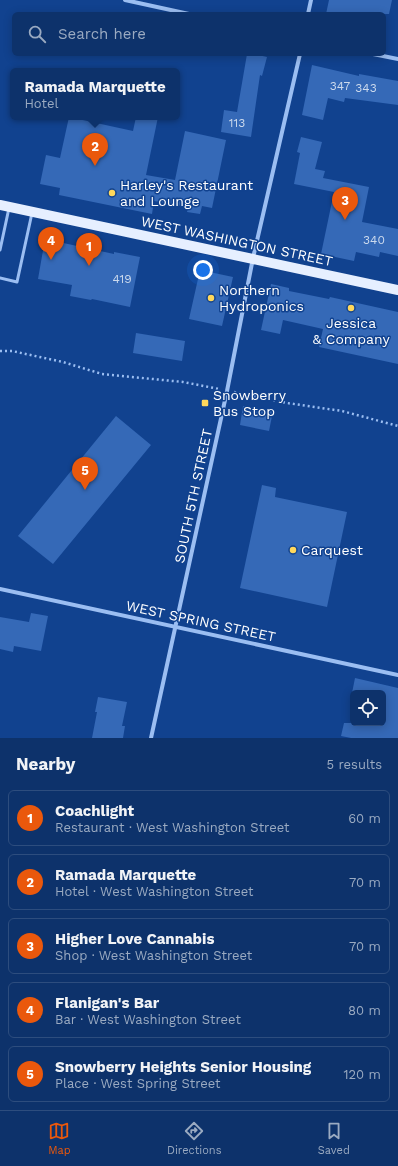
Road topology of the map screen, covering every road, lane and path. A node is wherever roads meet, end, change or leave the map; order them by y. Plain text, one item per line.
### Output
1 (125, 0) edge
2 (311, 0) edge
3 (180, 12) edge
4 (308, 12) edge
5 (300, 56) edge
6 (381, 56) edge
7 (398, 60) edge
8 (4, 206) edge
9 (33, 211) junction
10 (0, 250) edge
11 (253, 258) junction
12 (0, 278) edge
13 (398, 290) edge
14 (0, 351) edge
15 (227, 391) junction
16 (398, 426) edge
17 (0, 589) edge
18 (176, 627) junction
19 (398, 675) edge
20 (151, 738) edge

1 - 3 street
2 - 4 street
5 - 11 street, SOUTH 5TH STREET
6 - 7 street
8 - 9 main road, WEST WASHINGTON STREET
8 - 10 lane
9 - 11 main road, WEST WASHINGTON STREET
9 - 12 lane
11 - 13 main road, WEST WASHINGTON STREET
11 - 15 street, SOUTH 5TH STREET
14 - 15 path
15 - 16 path
15 - 18 street, SOUTH 5TH STREET
17 - 18 street, WEST SPRING STREET
18 - 19 street, WEST SPRING STREET
18 - 20 street, SOUTH 5TH STREET

